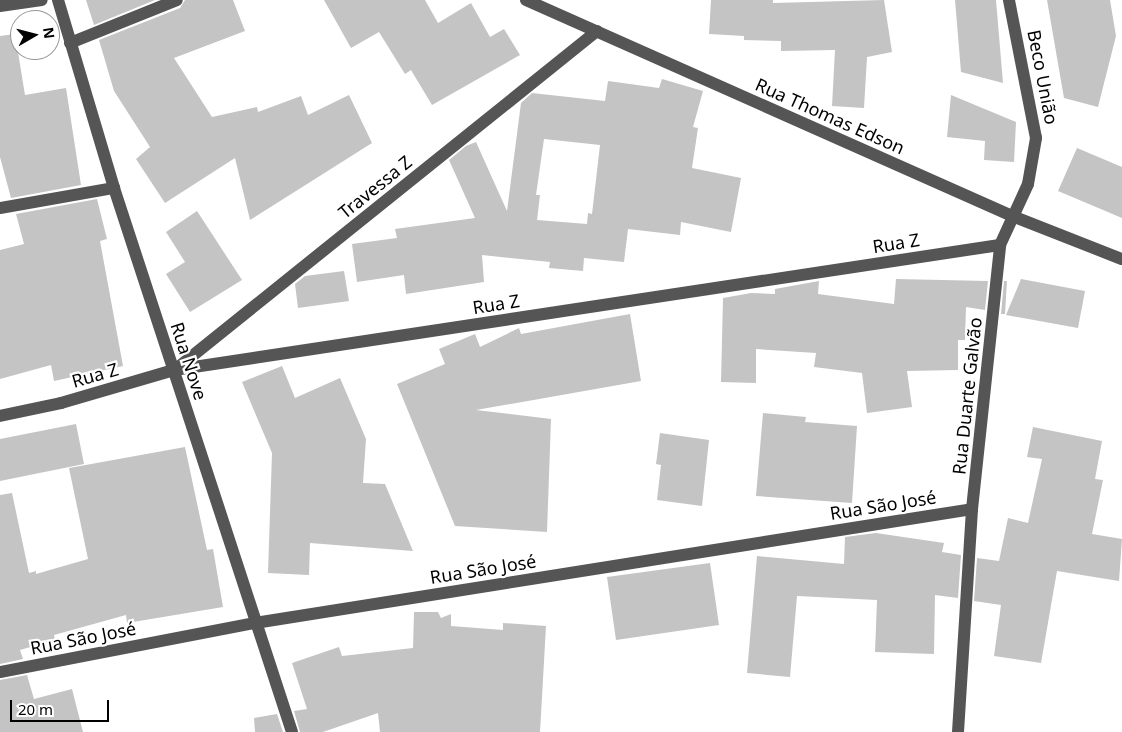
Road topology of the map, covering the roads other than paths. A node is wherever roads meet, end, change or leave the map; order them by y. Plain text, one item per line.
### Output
1 (42, 0) edge
2 (58, 0) edge
3 (177, 0) edge
4 (526, 0) edge
5 (1009, 0) edge
6 (0, 6) edge
7 (597, 31) junction
8 (70, 43) junction
9 (114, 188) junction
10 (0, 208) edge
11 (1012, 216) junction
12 (1000, 245) junction
13 (1122, 259) edge
14 (174, 370) junction
15 (0, 416) edge
16 (972, 509) junction
17 (255, 623) junction
18 (0, 672) edge
19 (292, 732) edge
20 (958, 732) edge

1 - 6 street
2 - 8 street, Rua Nove
3 - 8 street
4 - 7 street, Rua Thomas Edson
5 - 11 street, Beco União
7 - 11 street, Rua Thomas Edson
7 - 14 street, Travessa Z
8 - 9 street, Rua Nove
9 - 10 street
9 - 14 street, Rua Nove
11 - 12 street, Rua Duarte Galvão
11 - 13 street, Rua Thomas Edson
12 - 14 street, Rua Z
12 - 16 street, Rua Duarte Galvão
14 - 15 street, Rua Z
14 - 17 street, Rua Nove
16 - 17 street, Rua São José
16 - 20 street, Rua Duarte Galvão
17 - 18 street, Rua São José
17 - 19 street, Rua Nove

